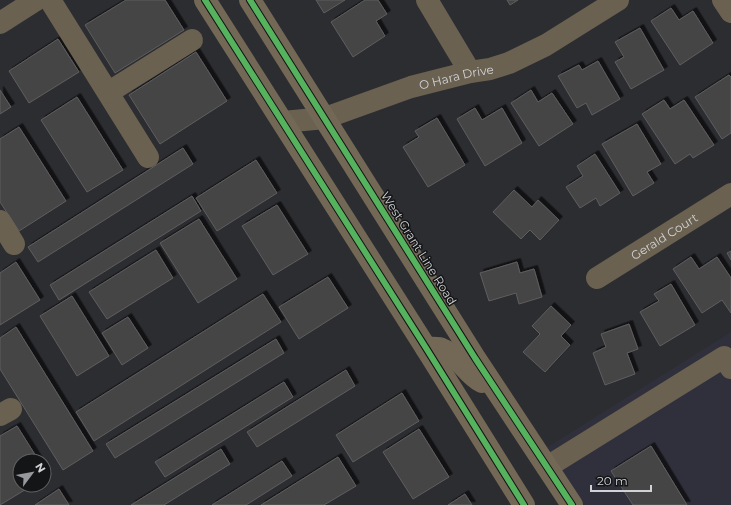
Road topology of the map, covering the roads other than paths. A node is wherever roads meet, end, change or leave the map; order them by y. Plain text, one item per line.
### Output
1 (36, 0) edge
2 (50, 0) edge
3 (205, 0) edge
4 (250, 0) edge
5 (426, 0) edge
6 (618, 0) edge
7 (723, 0) edge
8 (731, 12) edge
9 (0, 23) edge
10 (192, 40) dead end
11 (470, 72) junction
12 (109, 92) junction
13 (325, 118) junction
14 (283, 122) junction
15 (148, 157) dead end
16 (731, 194) edge
17 (0, 221) edge
18 (14, 244) dead end
19 (597, 278) dead end
20 (426, 348) junction
21 (729, 359) edge
22 (494, 388) junction
23 (547, 467) junction
24 (524, 505) edge
25 (572, 505) edge

1 - 9 street
2 - 12 street
3 - 14 main road
4 - 13 main road, West Grant Line Road
5 - 11 street
6 - 11 street, O Hara Drive
7 - 8 street
10 - 12 street
11 - 13 street, O Hara Drive
12 - 15 street
13 - 14 street, O Hara Drive
13 - 22 main road, West Grant Line Road
14 - 20 main road
16 - 19 street, Gerald Court
17 - 18 street
20 - 22 main road
20 - 24 main road
21 - 23 street
22 - 23 main road, West Grant Line Road
23 - 25 main road, West Grant Line Road

